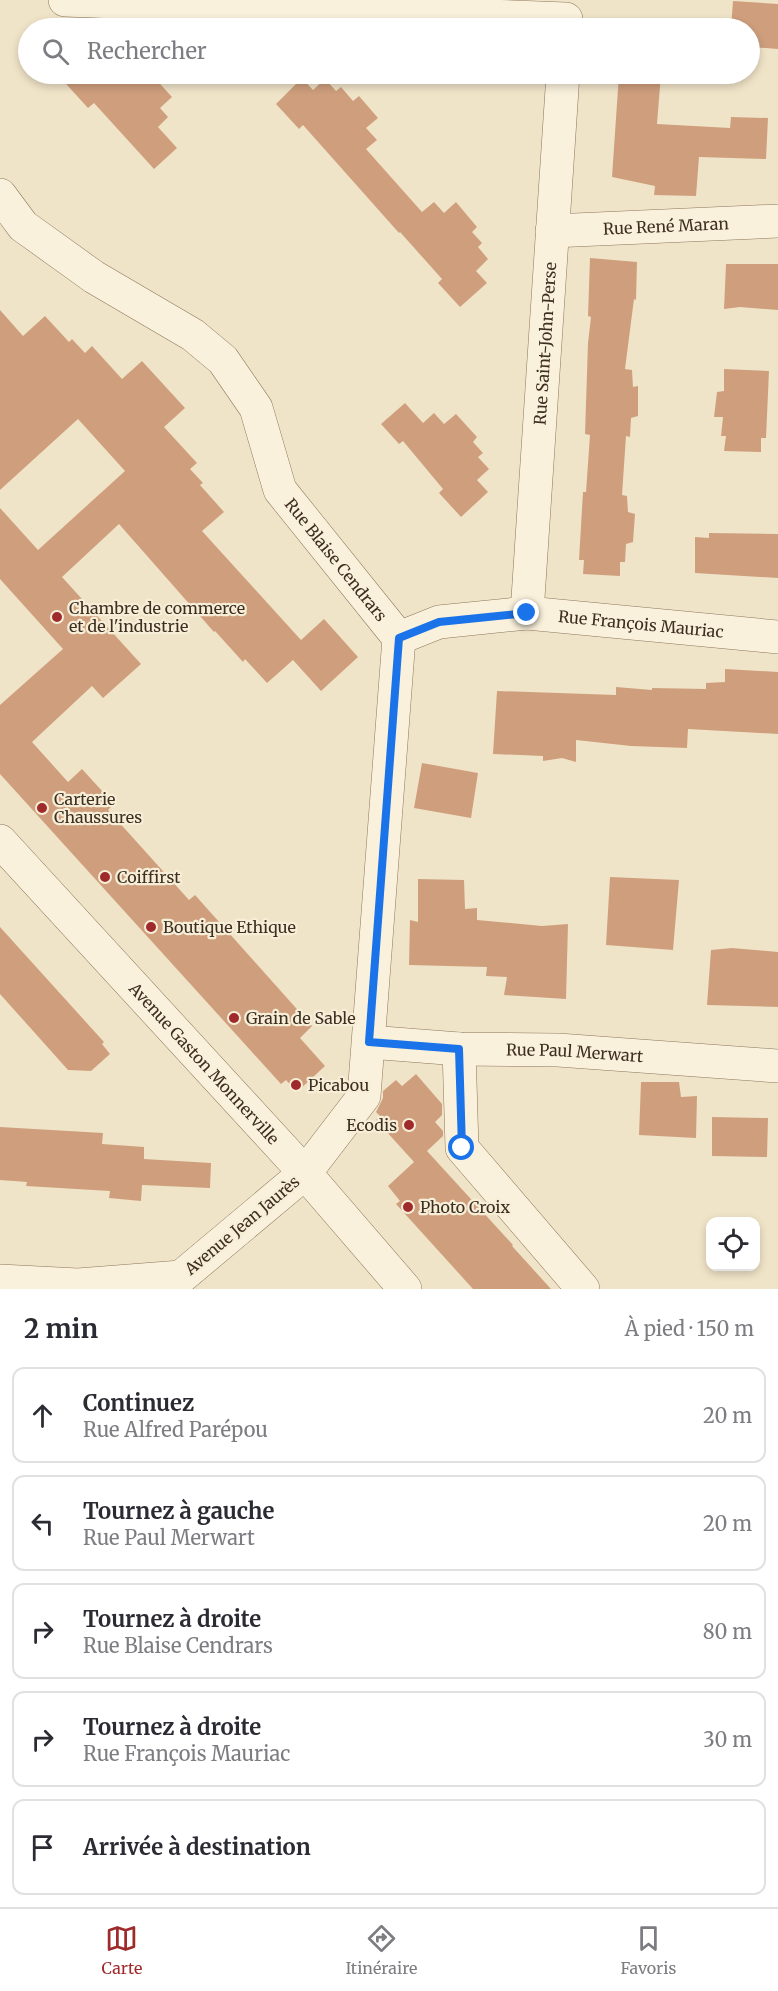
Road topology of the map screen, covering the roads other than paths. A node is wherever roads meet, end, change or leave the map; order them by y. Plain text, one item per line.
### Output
1 (65, 0) edge
2 (567, 16) edge
3 (562, 84) edge
4 (0, 195) edge
5 (778, 221) edge
6 (552, 231) junction
7 (527, 613) junction
8 (778, 637) edge
9 (399, 638) junction
10 (0, 841) edge
11 (369, 1042) junction
12 (459, 1049) junction
13 (778, 1066) edge
14 (304, 1173) junction
15 (0, 1281) edge
16 (180, 1283) edge
17 (405, 1289) edge
18 (583, 1289) edge

1 - 2 street
3 - 6 street, Rue Saint-John-Perse
4 - 9 street, Rue Blaise Cendrars
5 - 6 street, Rue René Maran
6 - 7 street, Rue Saint-John-Perse
7 - 8 street, Rue François Mauriac
7 - 9 street, Rue François Mauriac
9 - 11 street, Rue Blaise Cendrars
10 - 14 street, Avenue Gaston Monnerville
11 - 12 street, Rue Paul Merwart
11 - 14 street, Rue Blaise Cendrars
12 - 13 street, Rue Paul Merwart
12 - 18 street
14 - 16 street, Avenue Jean Jaurès
14 - 17 street, Avenue Gaston Monnerville
15 - 16 street, Avenue Jean Jaurès

